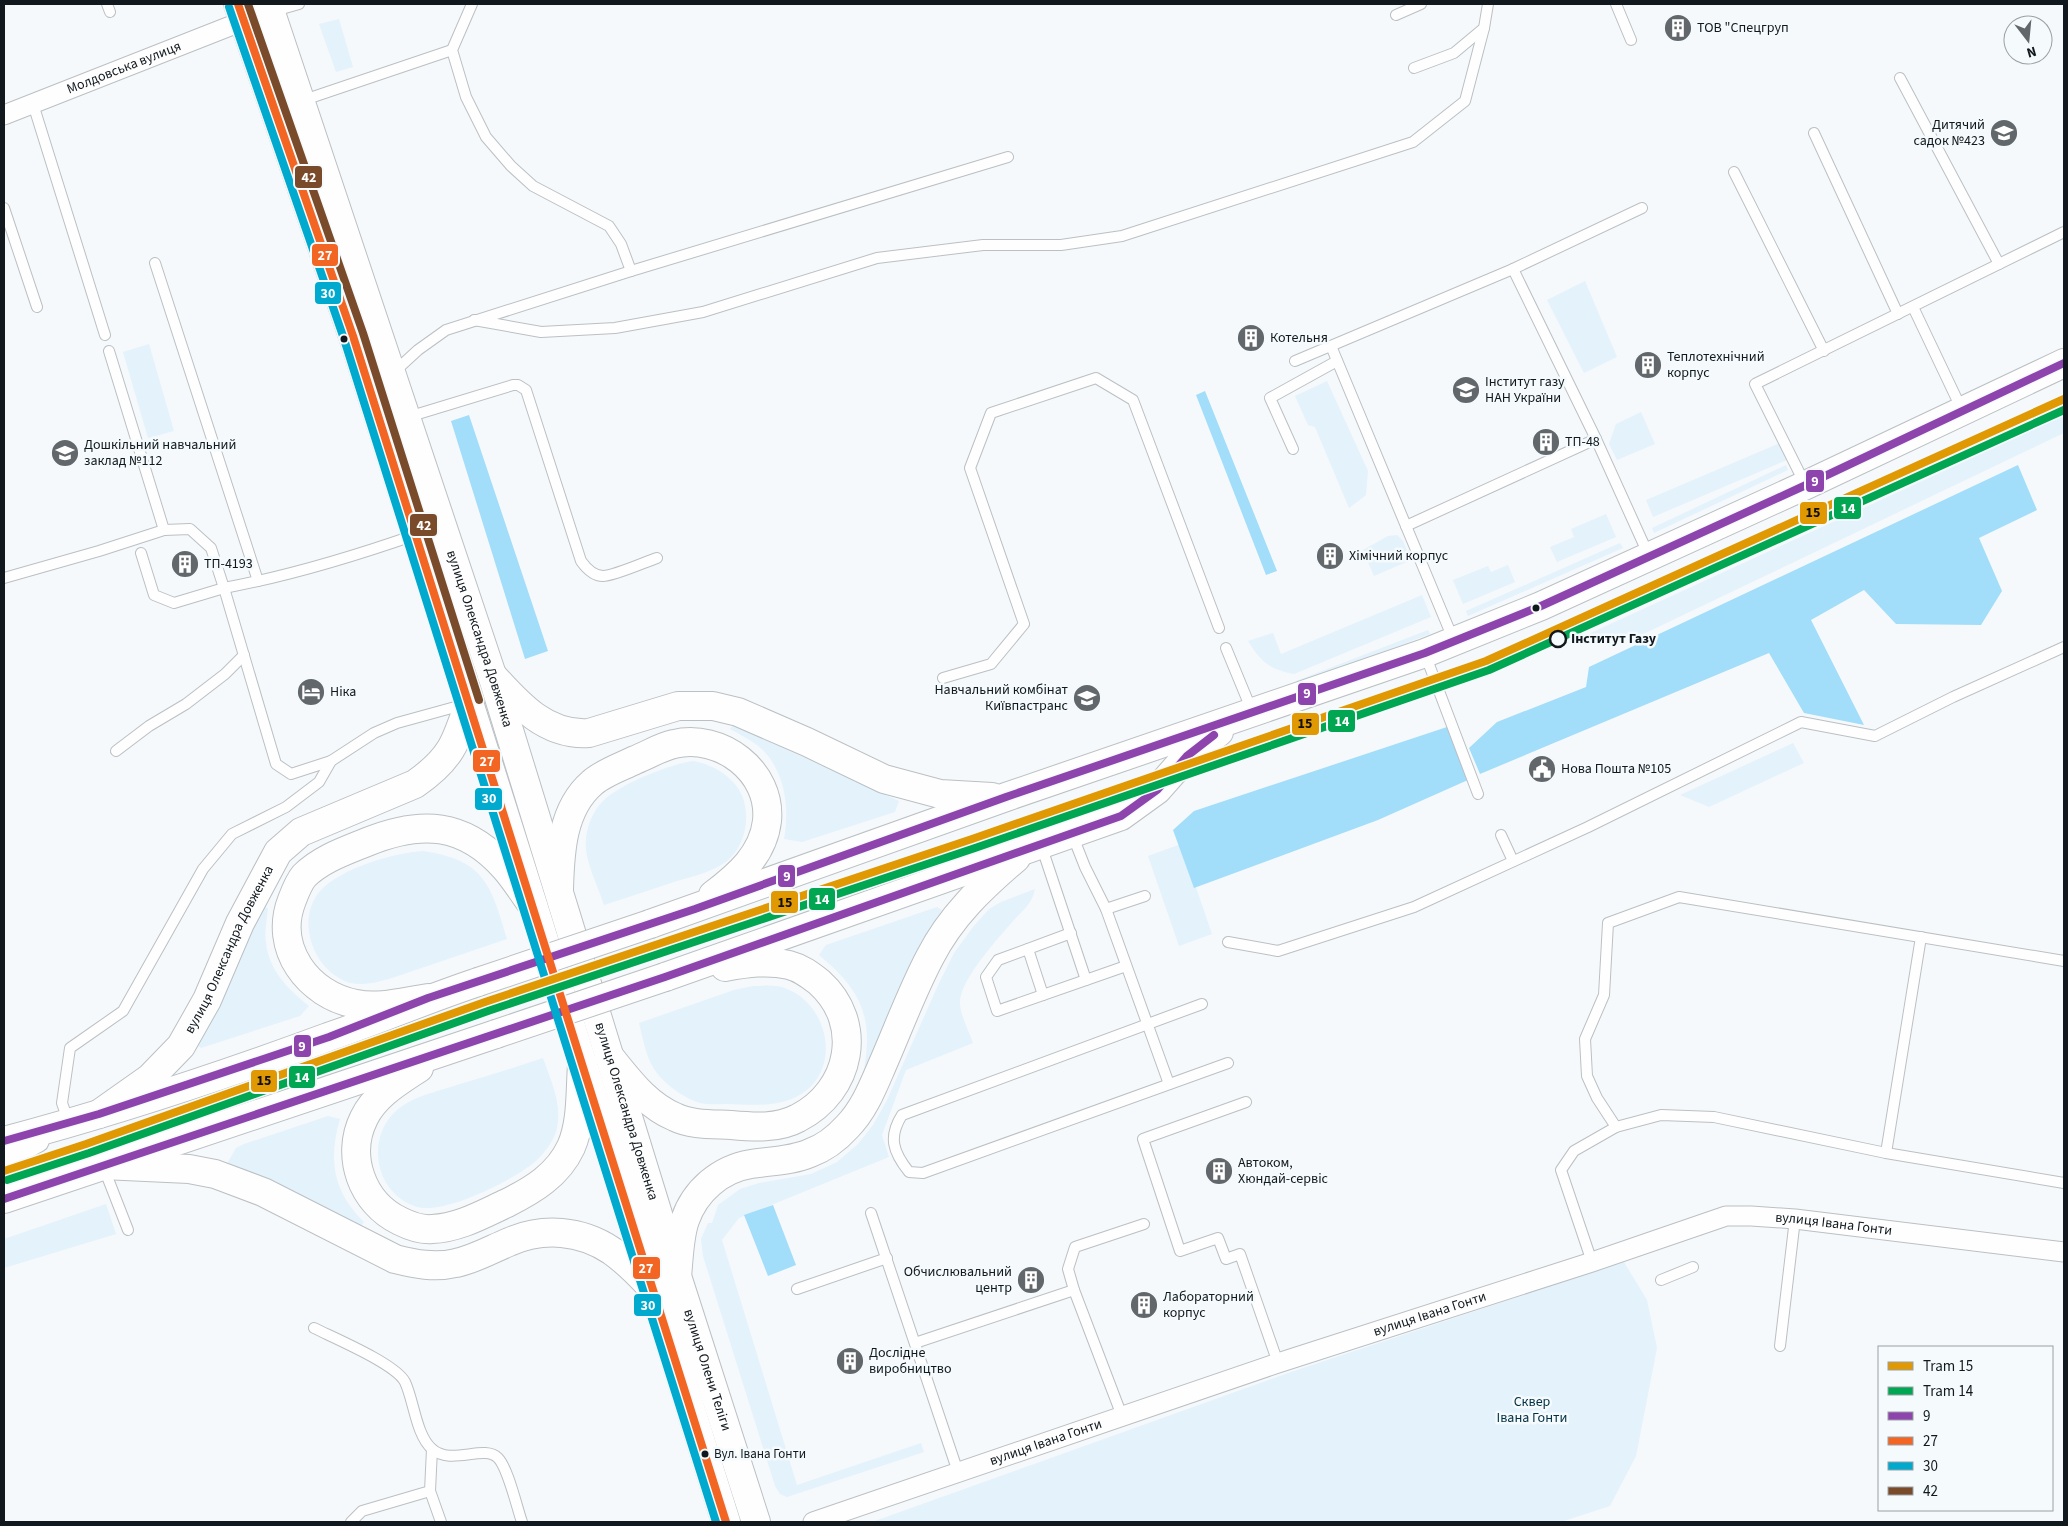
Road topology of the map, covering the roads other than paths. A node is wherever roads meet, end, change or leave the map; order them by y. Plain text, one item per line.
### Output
1 (299, 4) edge
2 (472, 4) edge
3 (1421, 4) edge
4 (1488, 4) edge
5 (1616, 4) edge
6 (269, 7) edge
7 (1396, 16) dead end
8 (242, 17) edge
9 (1484, 28) junction
10 (1631, 40) dead end
11 (452, 50) junction
12 (1414, 68) dead end
13 (1900, 78) dead end
14 (300, 102) junction
15 (33, 104) junction
16 (4, 116) edge
17 (280, 129) junction
18 (1814, 133) dead end
19 (1008, 157) dead end
20 (1734, 172) dead end
21 (4, 208) edge
22 (1642, 208) dead end
23 (2064, 232) edge
24 (155, 264) dead end
25 (1999, 264) junction
26 (1513, 269) junction
27 (630, 271) junction
28 (37, 307) dead end
29 (1913, 307) junction
30 (1898, 314) junction
31 (474, 320) junction
32 (105, 335) dead end
33 (1331, 346) junction
34 (109, 351) dead end
35 (1824, 351) junction
36 (1296, 360) dead end
37 (1337, 361) junction
38 (2064, 363) edge
39 (393, 374) junction
40 (1963, 411) junction
41 (407, 417) junction
42 (1596, 439) junction
43 (1294, 449) dead end
44 (1806, 485) junction
45 (1406, 526) junction
46 (164, 530) junction
47 (416, 535) junction
48 (141, 553) dead end
49 (1649, 557) junction
50 (657, 558) dead end
51 (4, 578) edge
52 (258, 581) junction
53 (224, 588) junction
54 (1219, 628) dead end
55 (1454, 642) junction
56 (2064, 647) edge
57 (1226, 648) dead end
58 (1425, 653) junction
59 (244, 655) junction
60 (492, 675) junction
61 (943, 678) dead end
62 (469, 703) junction
63 (1245, 715) junction
64 (116, 752) dead end
65 (331, 761) junction
66 (1478, 794) dead end
67 (1006, 798) junction
68 (1072, 834) junction
69 (1501, 835) dead end
70 (1033, 847) junction
71 (1513, 861) junction
72 (1144, 896) dead end
73 (559, 898) junction
74 (534, 908) junction
75 (695, 909) junction
76 (1106, 909) junction
77 (1071, 933) junction
78 (1921, 937) junction
79 (1228, 942) dead end
80 (1028, 948) junction
81 (2064, 961) edge
82 (1126, 966) junction
83 (665, 977) junction
84 (1086, 980) junction
85 (1043, 995) junction
86 (428, 998) junction
87 (1202, 1004) dead end
88 (1147, 1024) junction
89 (450, 1049) junction
90 (608, 1055) junction
91 (1228, 1063) dead end
92 (582, 1065) junction
93 (1169, 1084) junction
94 (1246, 1102) dead end
95 (99, 1114) junction
96 (64, 1125) junction
97 (1616, 1127) junction
98 (4, 1141) edge
99 (1886, 1154) junction
100 (4, 1156) edge
101 (103, 1165) junction
102 (2064, 1183) edge
103 (4, 1199) edge
104 (871, 1213) dead end
105 (1795, 1219) junction
106 (1144, 1224) dead end
107 (128, 1230) dead end
108 (2064, 1252) edge
109 (887, 1258) junction
110 (1592, 1262) junction
111 (1693, 1267) dead end
112 (677, 1276) junction
113 (1661, 1280) dead end
114 (651, 1287) junction
115 (797, 1289) dead end
116 (1074, 1290) junction
117 (314, 1328) dead end
118 (915, 1343) junction
119 (1780, 1346) dead end
120 (1278, 1363) junction
121 (1122, 1416) junction
122 (432, 1449) junction
123 (958, 1472) junction
124 (430, 1491) junction
125 (352, 1522) edge
126 (441, 1522) edge
127 (522, 1522) edge
128 (726, 1522) edge
129 (756, 1522) edge
130 (813, 1522) edge

1 - 6 lane
2 - 11 lane
3 - 7 lane
4 - 9 lane
5 - 10 lane
6 - 8 lane
6 - 14 main road, вулиця Олександра Довженка
8 - 15 street, Молдовська вулиця
8 - 17 main road, вулиця Олександра Довженка
9 - 12 lane
9 - 31 lane
11 - 14 lane
11 - 27 lane
13 - 25 lane
14 - 17 lane
14 - 39 main road, вулиця Олександра Довженка
15 - 16 street, Молдовська вулиця
15 - 32 lane
17 - 47 main road, вулиця Олександра Довженка
18 - 30 lane
19 - 27 lane
20 - 35 lane
21 - 28 lane
22 - 26 lane
23 - 25 lane
24 - 52 lane
25 - 29 lane
26 - 33 lane
26 - 42 lane
27 - 31 lane
29 - 30 lane
29 - 40 lane
30 - 35 lane
31 - 39 lane
33 - 36 lane
33 - 37 lane
34 - 46 lane
35 - 44 lane
37 - 43 lane
37 - 45 lane
38 - 40 main road
39 - 41 main road, вулиця Олександра Довженка
40 - 44 main road
41 - 50 lane
41 - 60 main road, вулиця Олександра Довженка
42 - 45 lane
42 - 49 lane
44 - 49 main road
45 - 55 lane
46 - 51 lane
46 - 53 lane
47 - 52 lane
47 - 62 main road, вулиця Олександра Довженка
48 - 53 lane
49 - 55 main road
52 - 53 lane
53 - 59 lane
54 - 61 lane
55 - 58 main road
56 - 71 lane
57 - 63 lane
58 - 63 main road
58 - 66 lane
59 - 64 lane
59 - 65 lane
60 - 67 main road
60 - 73 main road, вулиця Олександра Довженка
62 - 65 lane
62 - 74 main road, вулиця Олександра Довженка
62 - 95 main road, вулиця Олександра Довженка
63 - 67 main road
63 - 68 main road
65 - 96 lane
67 - 75 main road
68 - 70 main road
68 - 76 lane
69 - 71 lane
70 - 77 lane
70 - 83 main road
70 - 112 main road
71 - 79 lane
72 - 76 lane
73 - 75 main road
73 - 90 main road, вулиця Олександра Довженка
74 - 86 main road
74 - 92 main road, вулиця Олександра Довженка
75 - 86 main road, bridge
76 - 82 lane
77 - 80 lane
77 - 84 lane
78 - 81 lane
78 - 97 lane
78 - 99 lane
80 - 85 lane
80 - 85 lane
82 - 84 lane
82 - 88 lane
83 - 89 main road, bridge
83 - 90 main road
84 - 85 lane
86 - 95 main road
87 - 88 lane
88 - 93 lane
88 - 93 lane
89 - 92 main road
89 - 101 main road
90 - 112 main road, вулиця Олександра Довженка
91 - 93 lane
92 - 114 main road, вулиця Олександра Довженка
94 - 120 lane
95 - 96 main road
96 - 98 main road
96 - 100 street
97 - 99 lane
97 - 110 lane
99 - 102 lane
101 - 103 main road
101 - 107 lane
101 - 114 main road
104 - 109 lane
105 - 108 street, вулиця Івана Гонти
105 - 110 street, вулиця Івана Гонти
105 - 119 lane
106 - 116 lane
109 - 115 lane
109 - 118 lane
110 - 120 street, вулиця Івана Гонти
111 - 113 lane
112 - 129 main road, вулиця Олени Теліги
114 - 128 main road, вулиця Олени Теліги
116 - 118 lane
116 - 121 lane
117 - 122 lane
118 - 123 lane
120 - 121 street, вулиця Івана Гонти
121 - 123 street, вулиця Івана Гонти
122 - 124 lane
122 - 127 lane
123 - 130 street, вулиця Івана Гонти
124 - 125 lane
124 - 126 lane

